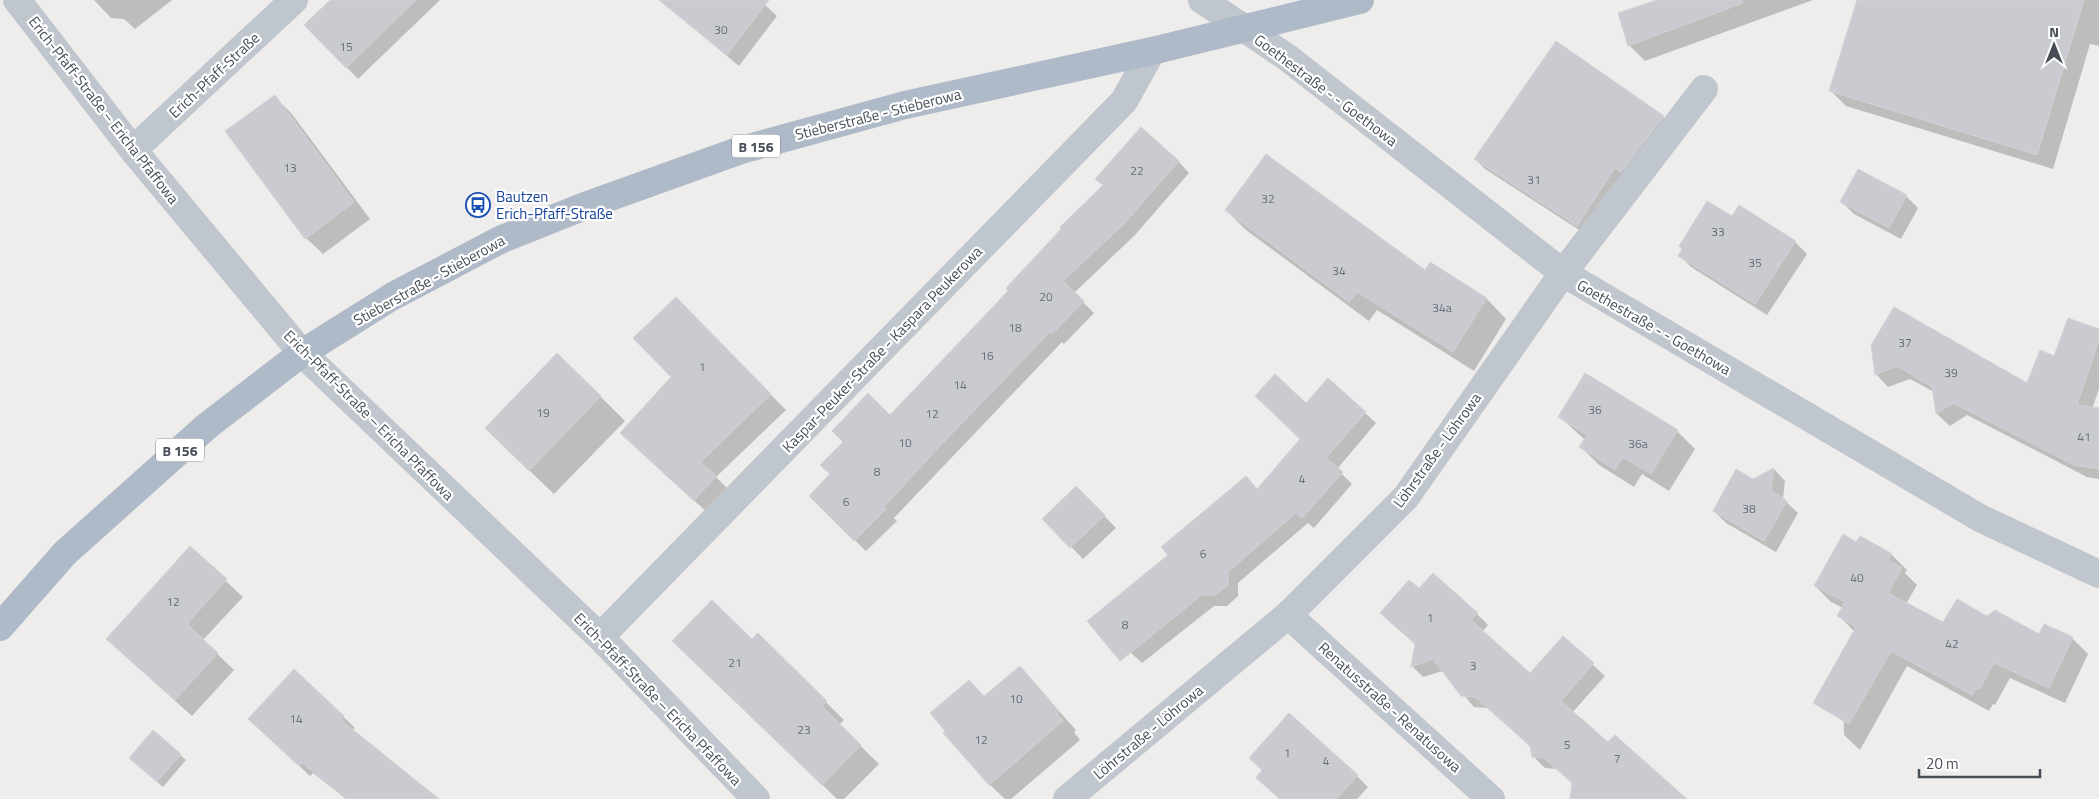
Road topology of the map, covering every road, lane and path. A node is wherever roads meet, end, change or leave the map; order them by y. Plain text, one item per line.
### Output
1 (17, 0) edge
2 (294, 0) edge
3 (1202, 0) edge
4 (1360, 0) edge
5 (1243, 27) junction
6 (1152, 51) junction
7 (1704, 88) dead end
8 (133, 150) junction
9 (1563, 273) junction
10 (302, 353) junction
11 (2099, 574) edge
12 (1288, 615) junction
13 (0, 627) edge
14 (600, 637) junction
15 (756, 799) edge
16 (1067, 799) edge
17 (1491, 799) edge

1 - 8 street, Erich-Pfaff-Straße – Ericha Pfaffowa
2 - 8 street, Erich-Pfaff-Straße
3 - 5 street, Goethestraße - - Goethowa
4 - 5 main road, Stieberstraße - Stieberowa / B 156
5 - 6 main road, Stieberstraße - Stieberowa / B 156
5 - 9 street, Goethestraße - - Goethowa
6 - 10 main road, Stieberstraße - Stieberowa / B 156
6 - 14 street, Kaspar-Peuker-Straße - Kaspara Peukerowa
7 - 9 street, Löhrstraße - Löhrowa
8 - 10 street, Erich-Pfaff-Straße – Ericha Pfaffowa
9 - 11 street, Goethestraße - - Goethowa
9 - 12 street, Löhrstraße - Löhrowa
10 - 13 main road, Stieberstraße - Stieberowa / B 156
10 - 14 street, Erich-Pfaff-Straße – Ericha Pfaffowa
12 - 16 street, Löhrstraße - Löhrowa
12 - 17 street, Renatusstraße - Renatusowa
14 - 15 street, Erich-Pfaff-Straße – Ericha Pfaffowa

